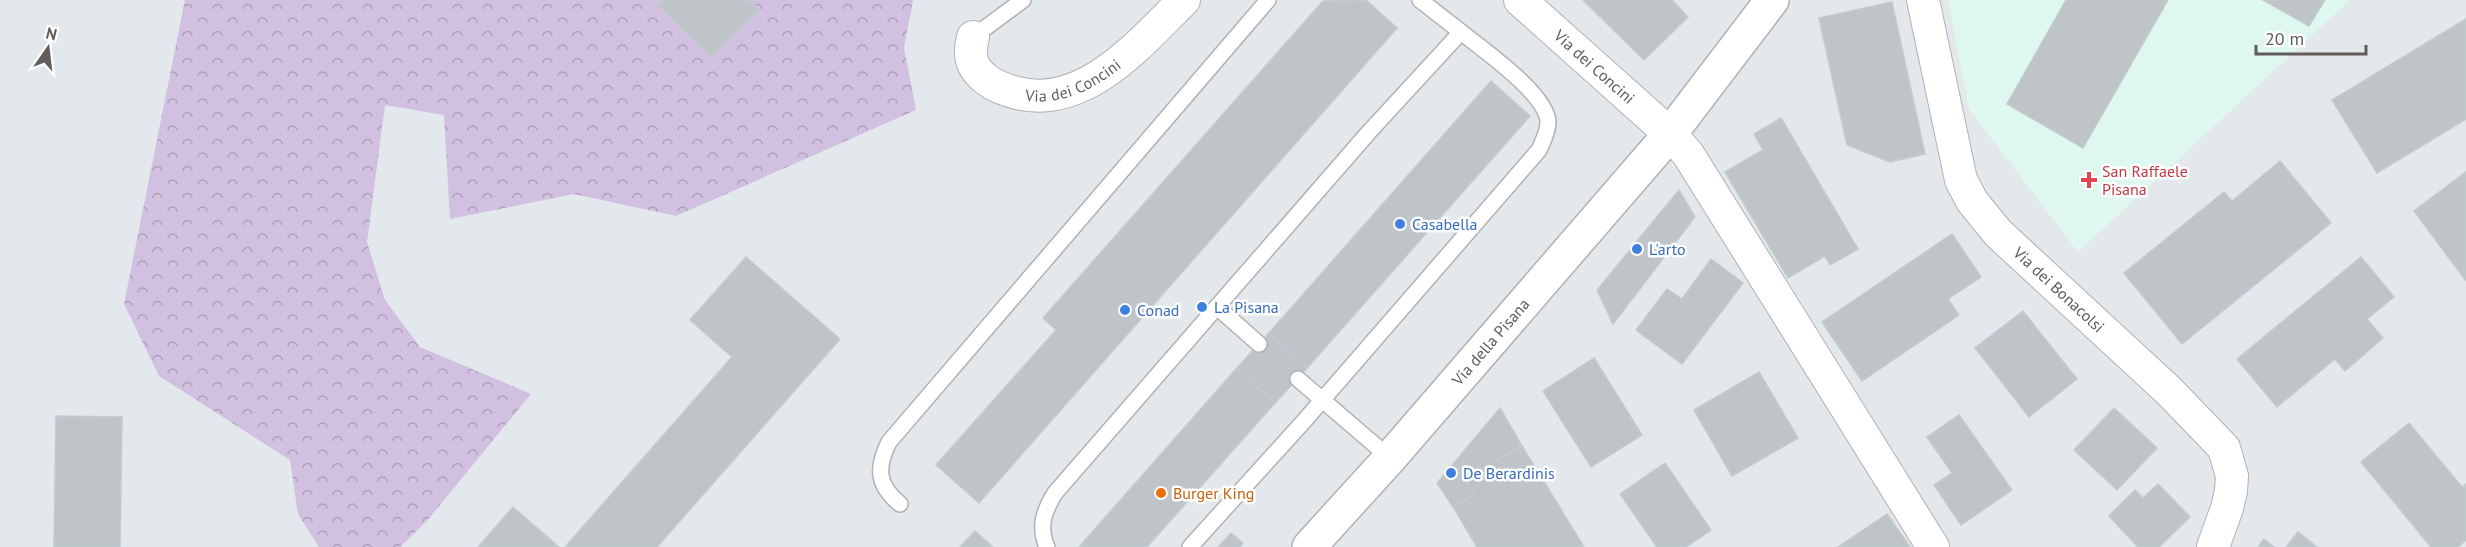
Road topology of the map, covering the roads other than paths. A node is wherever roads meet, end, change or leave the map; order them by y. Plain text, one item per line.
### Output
1 (1023, 0) edge
2 (1184, 0) edge
3 (1268, 0) edge
4 (1420, 0) edge
5 (1520, 0) edge
6 (1772, 0) edge
7 (1923, 0) edge
8 (1461, 32) junction
9 (973, 37) joint
10 (1670, 134) junction
11 (1217, 307) junction
12 (1259, 344) dead end
13 (1298, 379) dead end
14 (1322, 400) junction
15 (1390, 458) junction
16 (900, 504) dead end
17 (1047, 547) edge
18 (1190, 547) edge
19 (1309, 547) edge
20 (1933, 547) edge
21 (2213, 547) edge

1 - 9 lane
2 - 9 street, Via dei Concini
3 - 16 lane
4 - 8 lane
5 - 10 street, Via dei Concini
6 - 10 main road, Via della Pisana
7 - 21 street, Via dei Bonacolsi
8 - 11 lane
8 - 14 lane
10 - 15 main road, Via della Pisana
10 - 20 street
11 - 12 lane
11 - 17 lane
13 - 14 lane
14 - 15 lane
14 - 18 lane
15 - 19 main road, Via della Pisana

